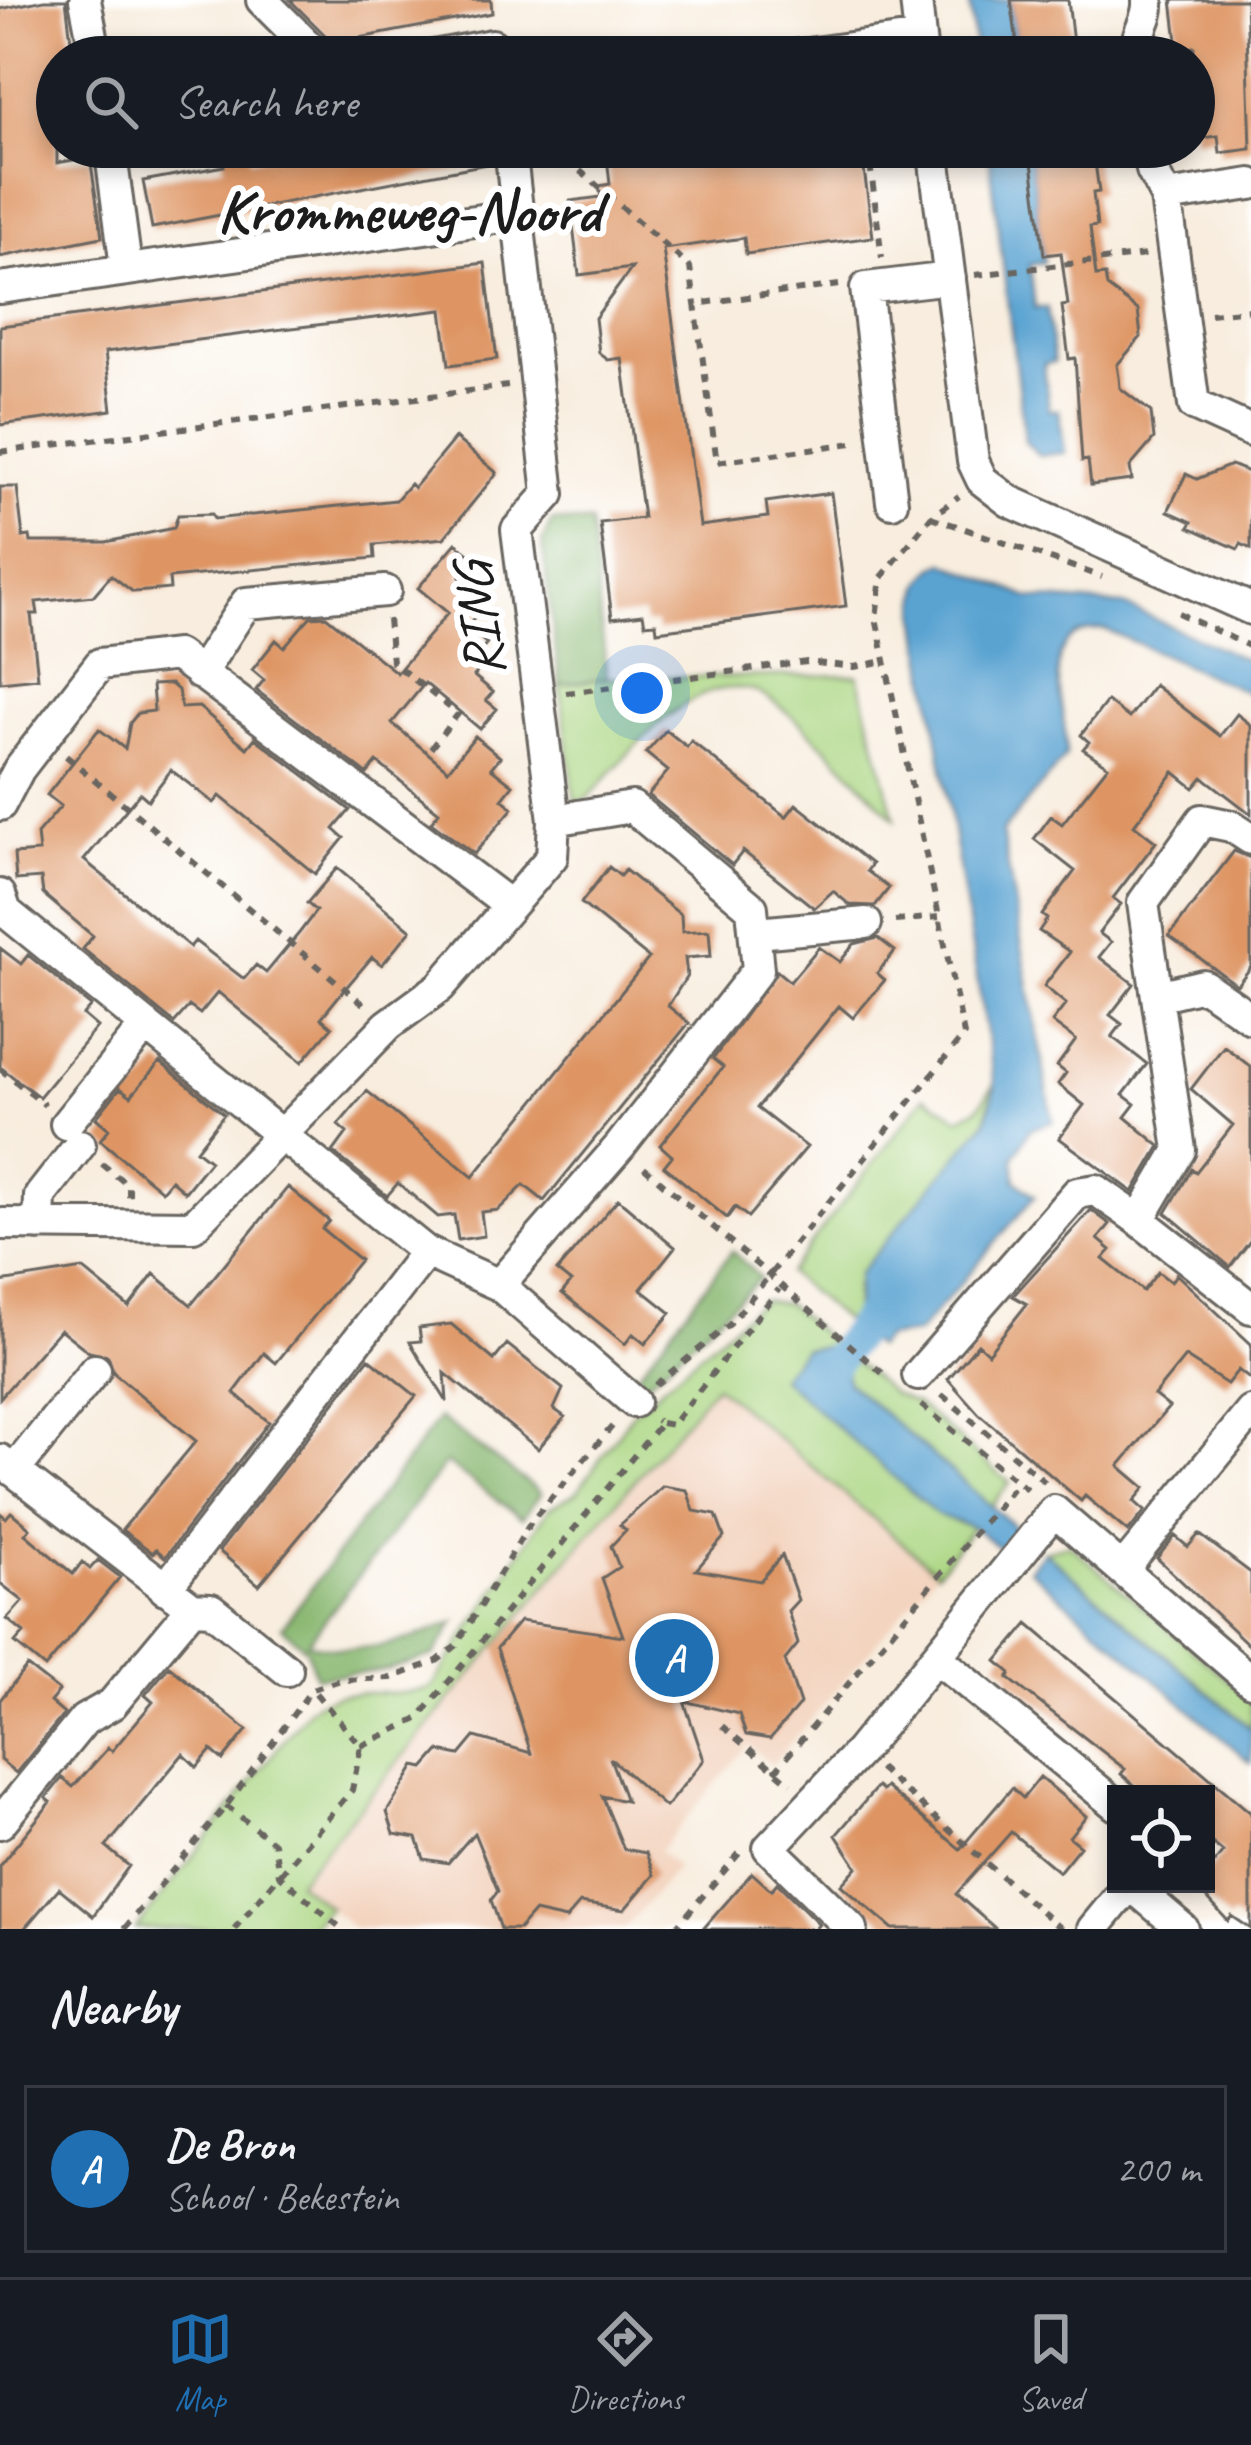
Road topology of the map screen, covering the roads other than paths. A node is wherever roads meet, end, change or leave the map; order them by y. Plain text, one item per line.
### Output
1 (85, 0) edge
2 (262, 0) edge
3 (916, 0) edge
4 (1148, 0) edge
5 (92, 36) edge
6 (298, 36) edge
7 (920, 36) edge
8 (1135, 36) edge
9 (113, 168) edge
10 (512, 168) edge
11 (936, 168) edge
12 (1152, 168) edge
13 (1251, 184) edge
14 (1166, 197) junction
15 (518, 215) junction
16 (126, 267) junction
17 (950, 278) junction
18 (0, 289) edge
19 (1251, 431) edge
20 (892, 502) dead end
21 (385, 592) road end
22 (1251, 609) edge
23 (200, 674) junction
24 (9, 761) edge
25 (0, 805) edge
26 (554, 820) junction
27 (1251, 839) edge
28 (0, 895) edge
29 (509, 905) junction
30 (866, 923) road end
31 (757, 933) junction
32 (1157, 996) junction
33 (1251, 1018) edge
34 (146, 1025) junction
35 (281, 1134) junction
36 (1139, 1220) junction
37 (0, 1224) edge
38 (39, 1225) junction
39 (426, 1252) junction
40 (499, 1285) junction
41 (1251, 1308) edge
42 (94, 1370) dead end
43 (905, 1383) road end
44 (634, 1402) road end
45 (1251, 1412) edge
46 (7, 1465) edge
47 (1123, 1568) junction
48 (165, 1589) junction
49 (192, 1608) junction
50 (936, 1657) junction
51 (299, 1679) road end
52 (1251, 1681) edge
53 (1107, 1798) edge
54 (0, 1823) edge
55 (1123, 1893) edge
56 (1141, 1893) edge
57 (852, 1929) edge
58 (1093, 1929) edge
59 (1183, 1929) edge

1 - 5 street
2 - 6 street
3 - 7 street
4 - 8 street
9 - 16 street
10 - 15 street, RING
11 - 17 street
12 - 14 street
13 - 14 street
14 - 19 street
15 - 16 street
15 - 26 street, RING
16 - 18 street
17 - 20 street
17 - 22 street
21 - 23 street
23 - 24 street
23 - 29 street
24 - 25 street
26 - 29 street, RING
26 - 31 street
27 - 32 street
28 - 34 street
29 - 35 street, RING
30 - 31 street
31 - 40 street
32 - 33 street
32 - 36 street
34 - 35 street
34 - 38 street
35 - 38 street, RING
35 - 39 street
36 - 41 street
36 - 43 street
37 - 38 street, RING
39 - 40 street
39 - 48 street
40 - 44 street
42 - 46 street
45 - 47 street
46 - 48 street
47 - 50 street
47 - 52 street
48 - 49 street
49 - 51 street
49 - 54 street
50 - 53 street
50 - 57 street
55 - 58 street
56 - 59 street

